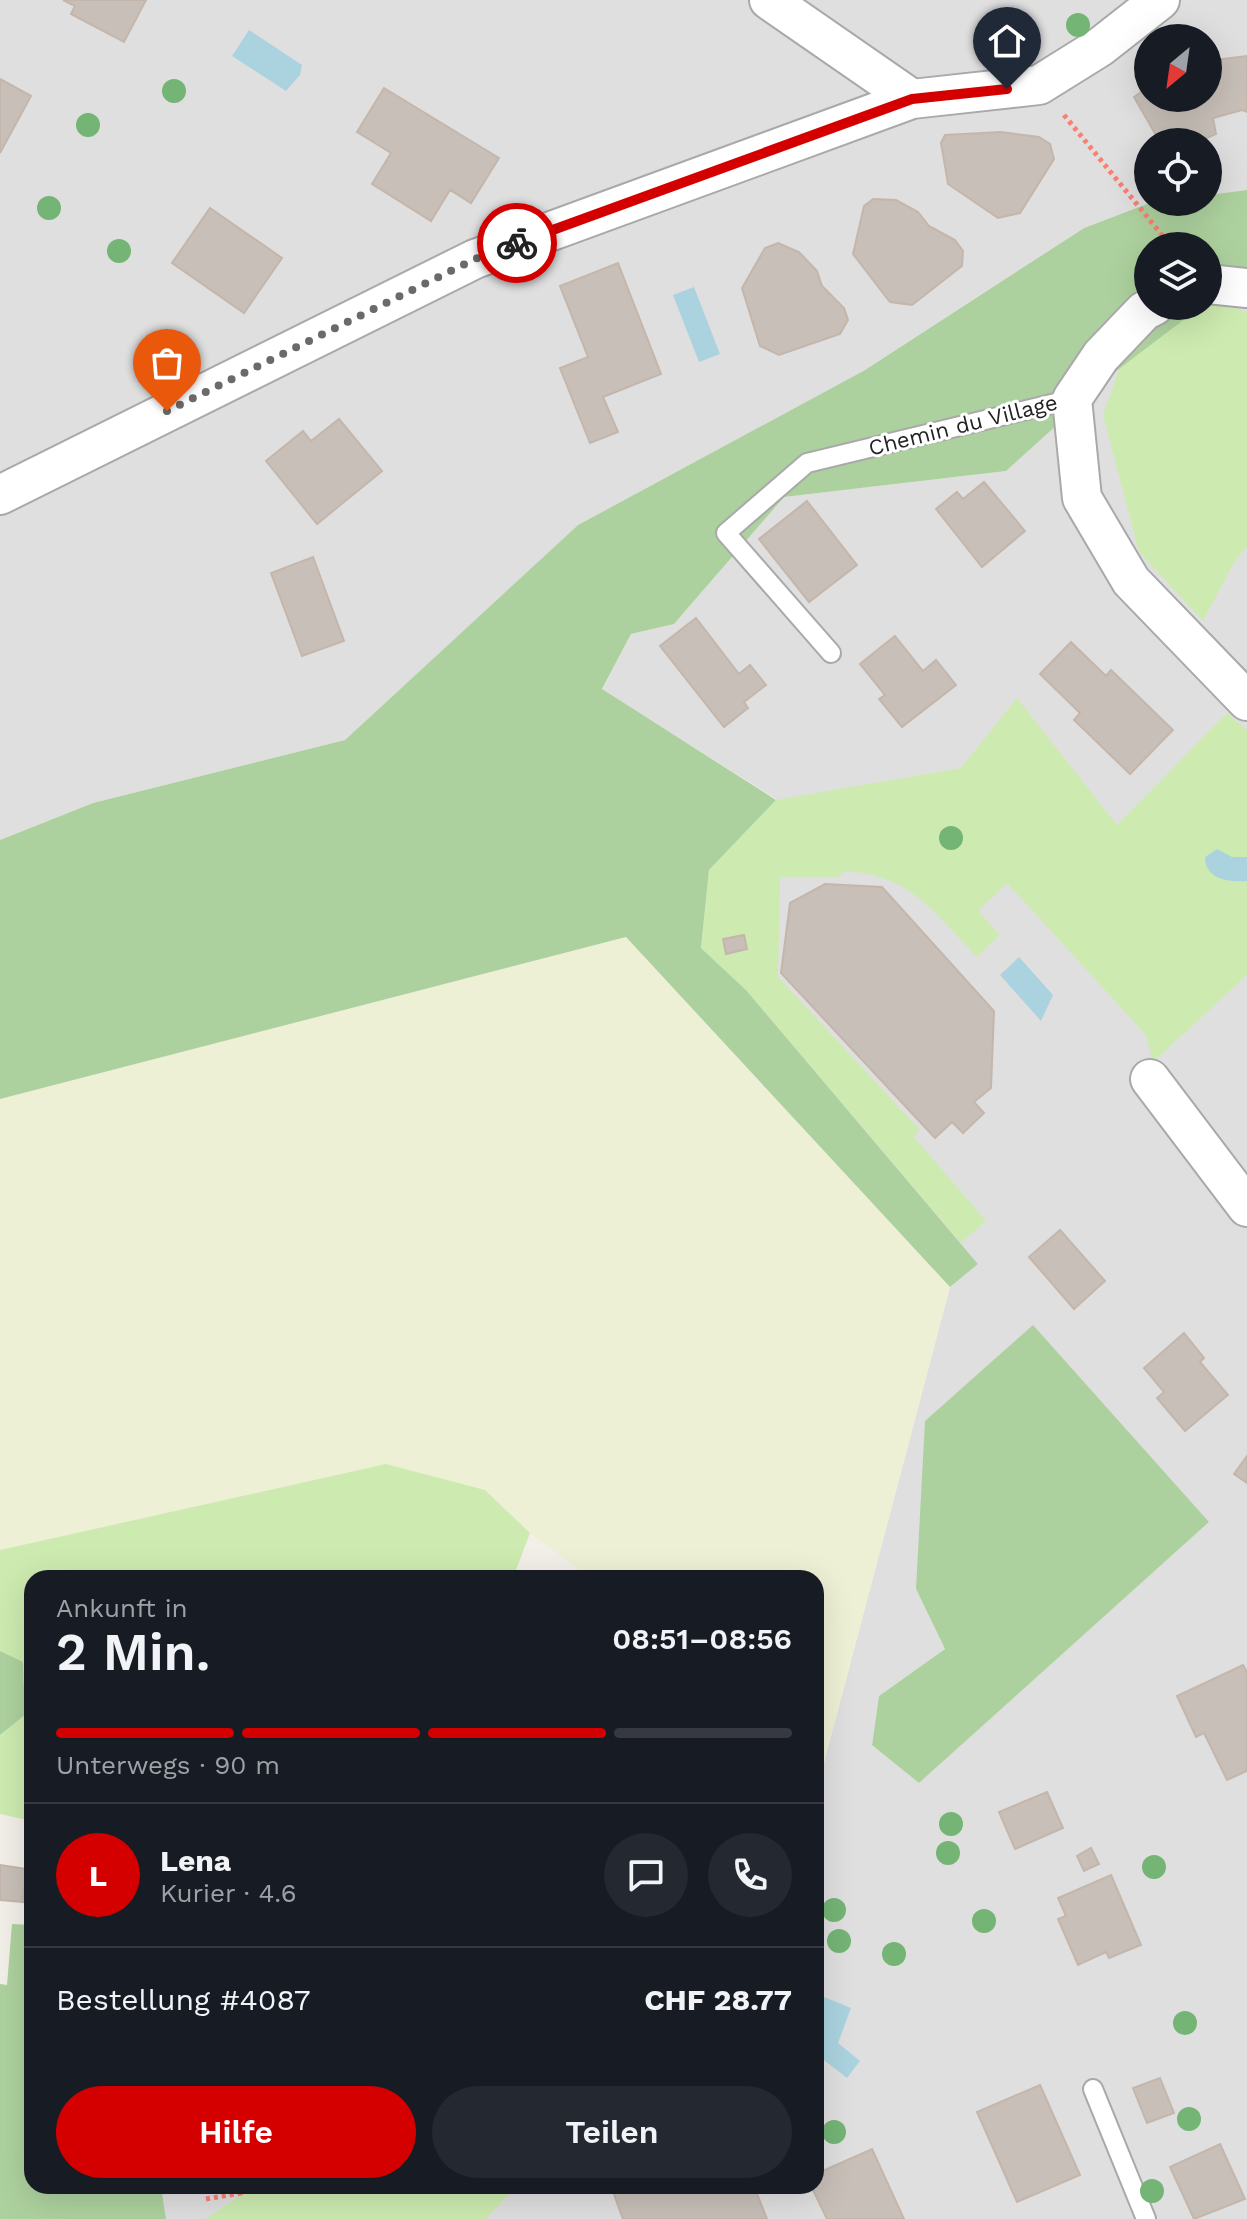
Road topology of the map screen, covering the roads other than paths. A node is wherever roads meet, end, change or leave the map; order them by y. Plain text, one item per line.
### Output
1 (769, 0) edge
2 (1160, 0) edge
3 (912, 99) junction
4 (1222, 285) edge
5 (1247, 288) edge
6 (1135, 320) edge
7 (1072, 399) junction
8 (0, 495) edge
9 (831, 653) dead end
10 (1247, 701) edge
11 (1150, 1079) dead end
12 (1247, 1207) edge
13 (1093, 2089) dead end
14 (1146, 2219) edge

1 - 3 street
2 - 3 street
3 - 8 street
4 - 5 street
6 - 7 street
7 - 9 lane, Chemin du Village
7 - 10 street, Chemin du Village
11 - 12 street
13 - 14 lane

